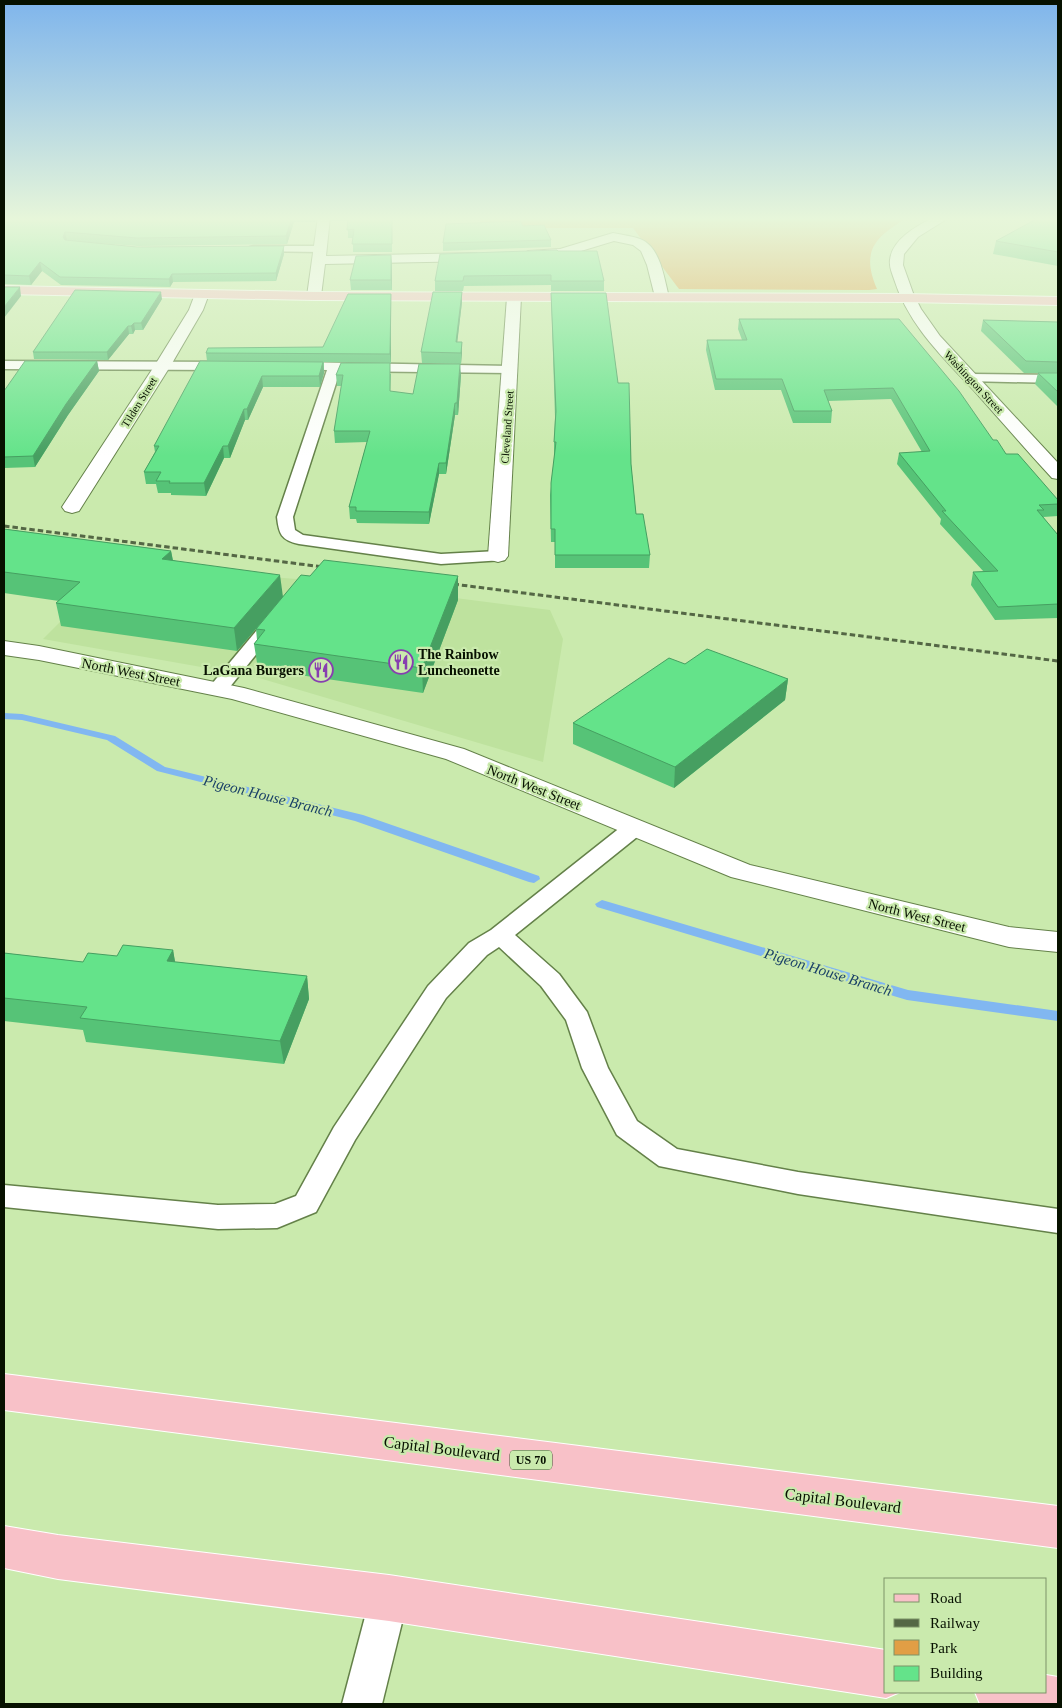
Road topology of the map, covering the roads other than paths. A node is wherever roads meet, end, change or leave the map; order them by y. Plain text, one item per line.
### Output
1 (314, 296) edge
2 (201, 297) edge
3 (327, 297) edge
4 (662, 297) joint
5 (907, 298) junction
6 (1058, 301) edge
7 (517, 307) junction
8 (177, 310) dead end
9 (196, 310) junction
10 (215, 310) dead end
11 (308, 311) dead end
12 (495, 312) dead end
13 (896, 313) dead end
14 (915, 313) junction
15 (934, 314) dead end
16 (4, 365) edge
17 (163, 365) junction
18 (237, 366) edge
19 (286, 366) edge
20 (335, 367) junction
21 (510, 369) junction
22 (971, 378) junction
23 (1058, 379) edge
24 (1051, 457) edge
25 (1058, 474) edge
26 (72, 507) dead end
27 (498, 556) joint
28 (284, 610) edge
29 (4, 648) edge
30 (218, 689) junction
31 (634, 828) junction
32 (500, 936) junction
33 (1058, 942) edge
34 (4, 1196) edge
35 (1058, 1221) edge
36 (4, 1392) edge
37 (1058, 1528) edge
38 (4, 1547) edge
39 (389, 1598) junction
40 (884, 1674) edge
41 (1006, 1693) edge
42 (1058, 1701) edge
43 (362, 1704) edge

1 - 11 main road
2 - 9 street, Tilden Street
3 - 7 main road
4 - 5 main road
4 - 7 main road
5 - 6 main road
5 - 14 street, Washington Street
7 - 12 main road
7 - 21 street, Cleveland Street
8 - 9 main road
9 - 10 main road
9 - 17 street, Tilden Street
13 - 14 main road
14 - 15 main road
14 - 22 street, Washington Street
16 - 17 lane
17 - 18 lane
17 - 26 street, Tilden Street
19 - 20 lane
20 - 21 lane
20 - 27 lane
21 - 27 street, Cleveland Street
22 - 23 lane
22 - 24 street, Washington Street
24 - 25 street, Washington Street
28 - 30 lane
29 - 30 street, North West Street
30 - 31 street, North West Street
31 - 32 lane
31 - 33 street, North West Street
32 - 34 lane
32 - 35 lane
36 - 37 main road, Capital Boulevard / US 70
38 - 39 main road
39 - 40 main road
39 - 43 lane
41 - 42 main road

